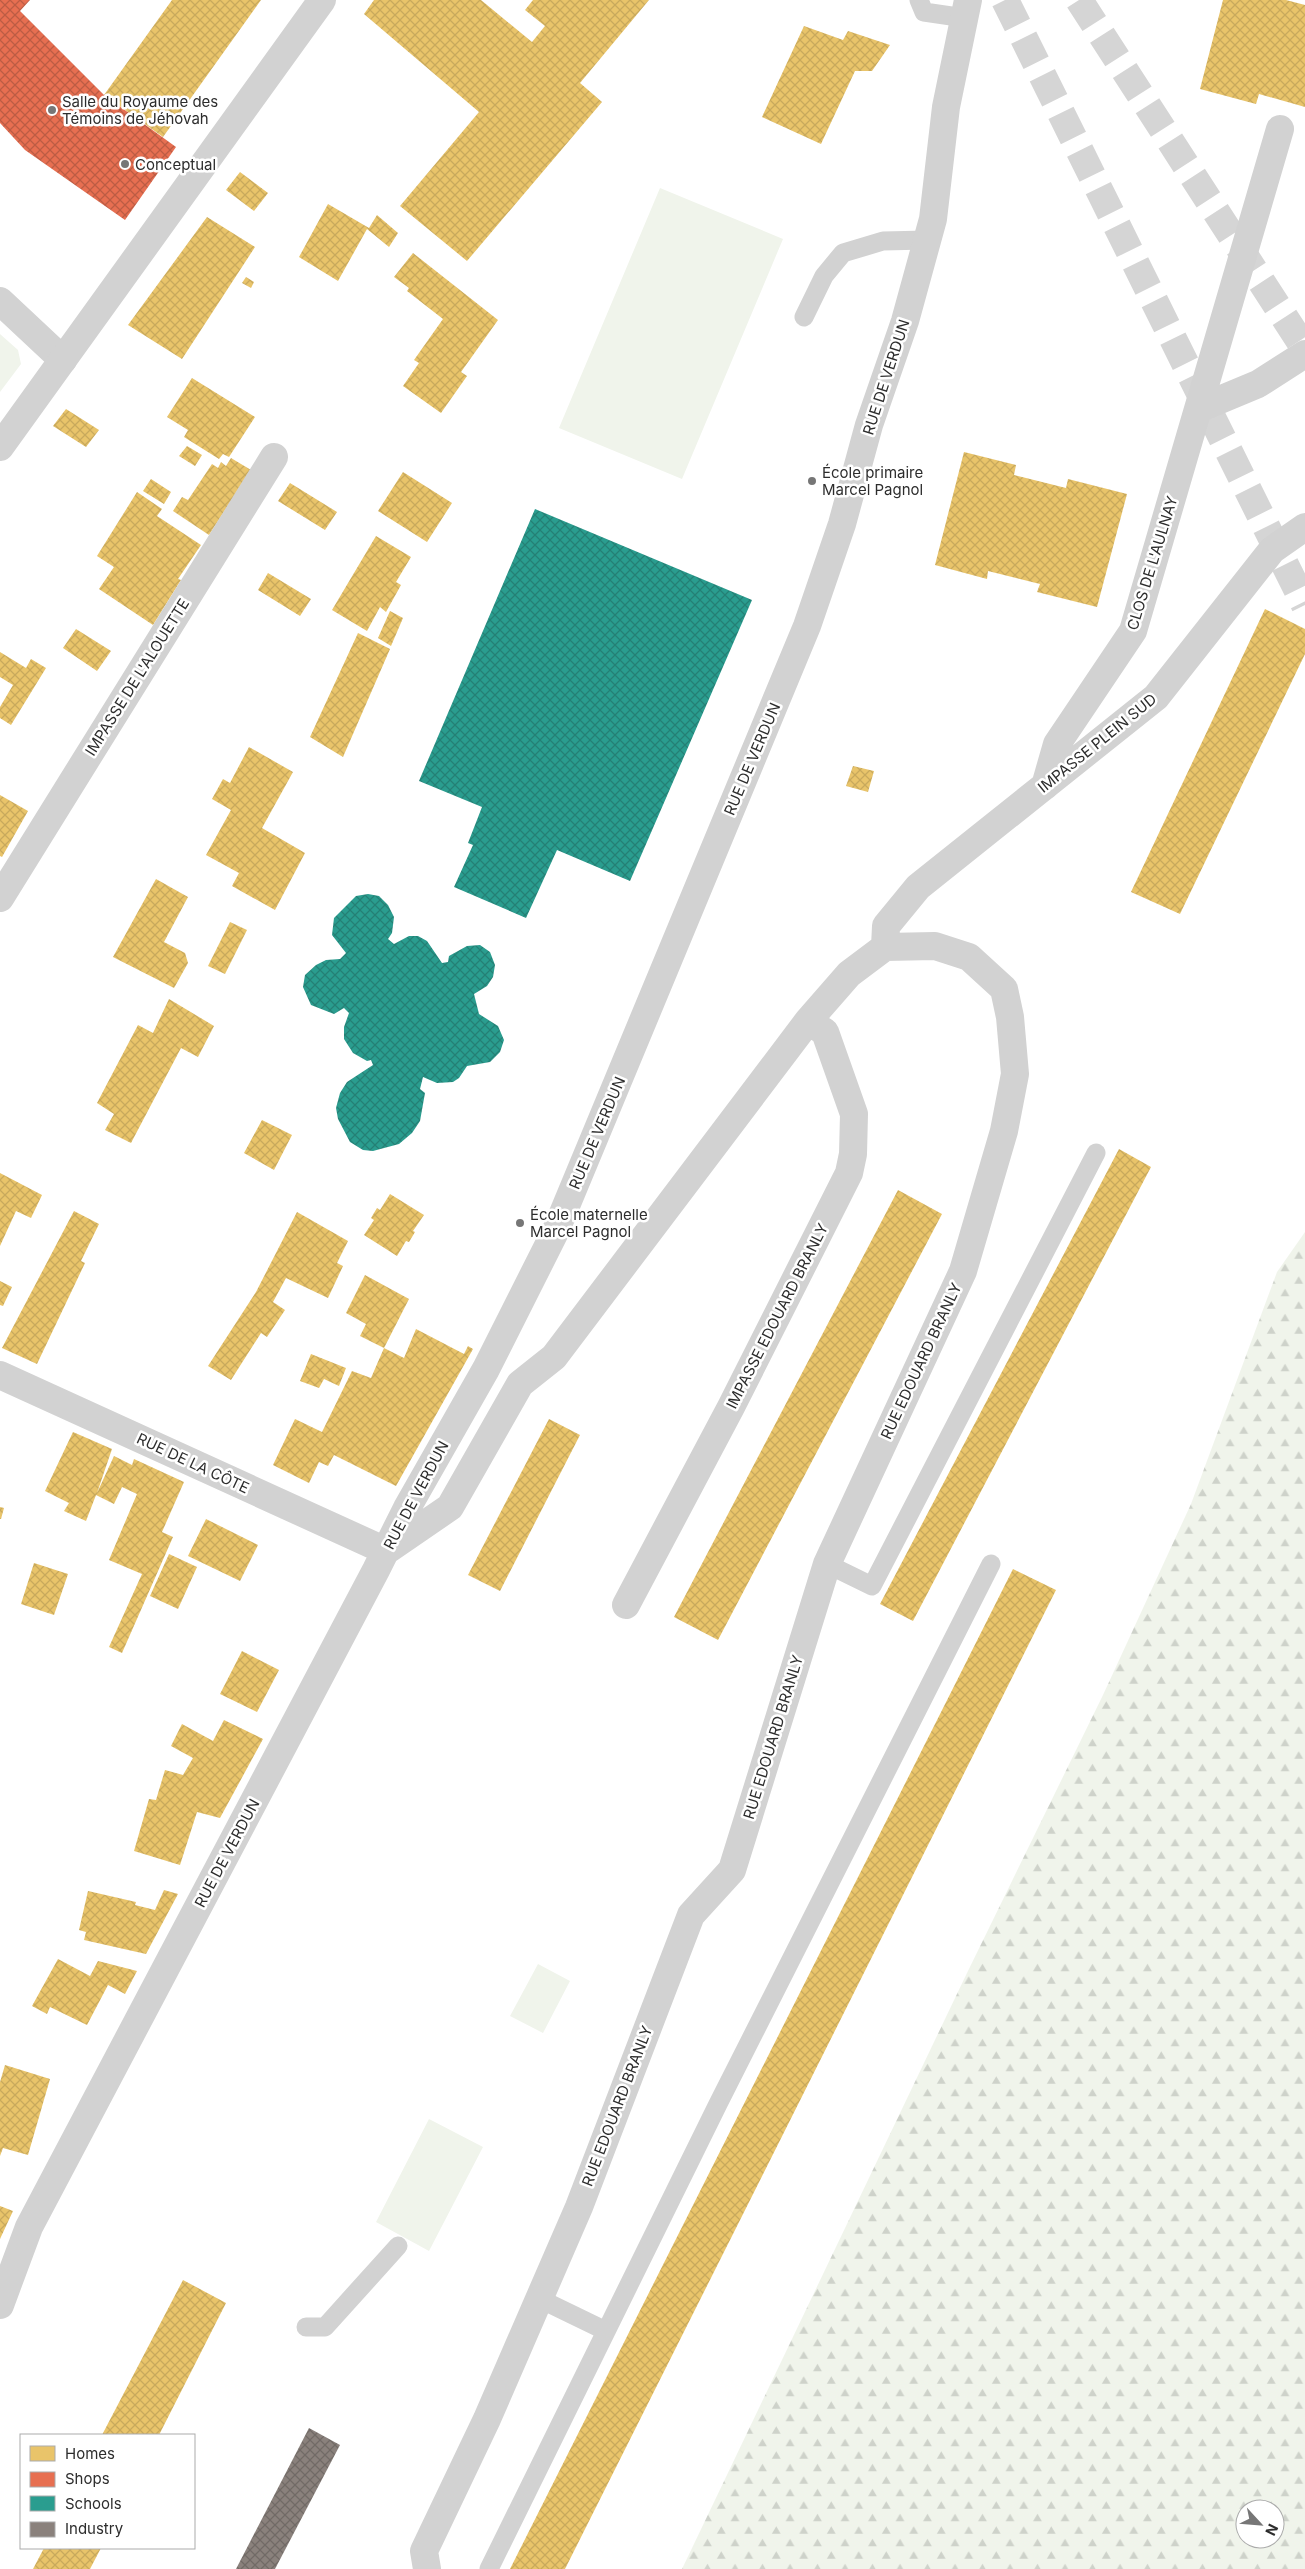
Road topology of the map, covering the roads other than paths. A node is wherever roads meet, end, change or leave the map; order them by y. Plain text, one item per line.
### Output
1 (322, 0) edge
2 (919, 0) edge
3 (966, 9) edge
4 (1280, 129) dead end
5 (927, 240) junction
6 (0, 301) edge
7 (804, 317) dead end
8 (1305, 354) edge
9 (64, 360) junction
10 (1198, 410) junction
11 (0, 448) edge
12 (274, 457) dead end
13 (1305, 527) edge
14 (1045, 786) junction
15 (0, 898) edge
16 (885, 947) junction
17 (808, 1021) junction
18 (1096, 1153) dead end
19 (486, 1369) junction
20 (0, 1375) edge
21 (520, 1384) junction
22 (386, 1551) junction
23 (827, 1564) junction
24 (991, 1564) dead end
25 (626, 1605) dead end
26 (398, 2246) dead end
27 (540, 2299) junction
28 (0, 2305) edge
29 (306, 2328) dead end
30 (606, 2331) junction
31 (427, 2569) edge
32 (488, 2569) edge

1 - 9 street
2 - 3 lane
3 - 5 street, RUE DE VERDUN
4 - 10 street, CLOS DE L'AULNAY
5 - 7 lane
5 - 19 street, RUE DE VERDUN
6 - 9 street
8 - 10 street
9 - 11 street
10 - 14 street, CLOS DE L'AULNAY
12 - 15 street, IMPASSE DE L'ALOUETTE
13 - 14 street, IMPASSE PLEIN SUD
14 - 16 street, IMPASSE PLEIN SUD
16 - 17 street
16 - 23 street, RUE EDOUARD BRANLY
17 - 21 street
17 - 25 street, IMPASSE EDOUARD BRANLY
18 - 23 lane
19 - 21 street
19 - 22 street, RUE DE VERDUN
20 - 22 street, RUE DE LA CÔTE
21 - 22 street
22 - 28 street, RUE DE VERDUN
23 - 27 street, RUE EDOUARD BRANLY
24 - 30 lane
26 - 29 lane
27 - 30 lane
27 - 31 street, RUE EDOUARD BRANLY
30 - 32 lane

